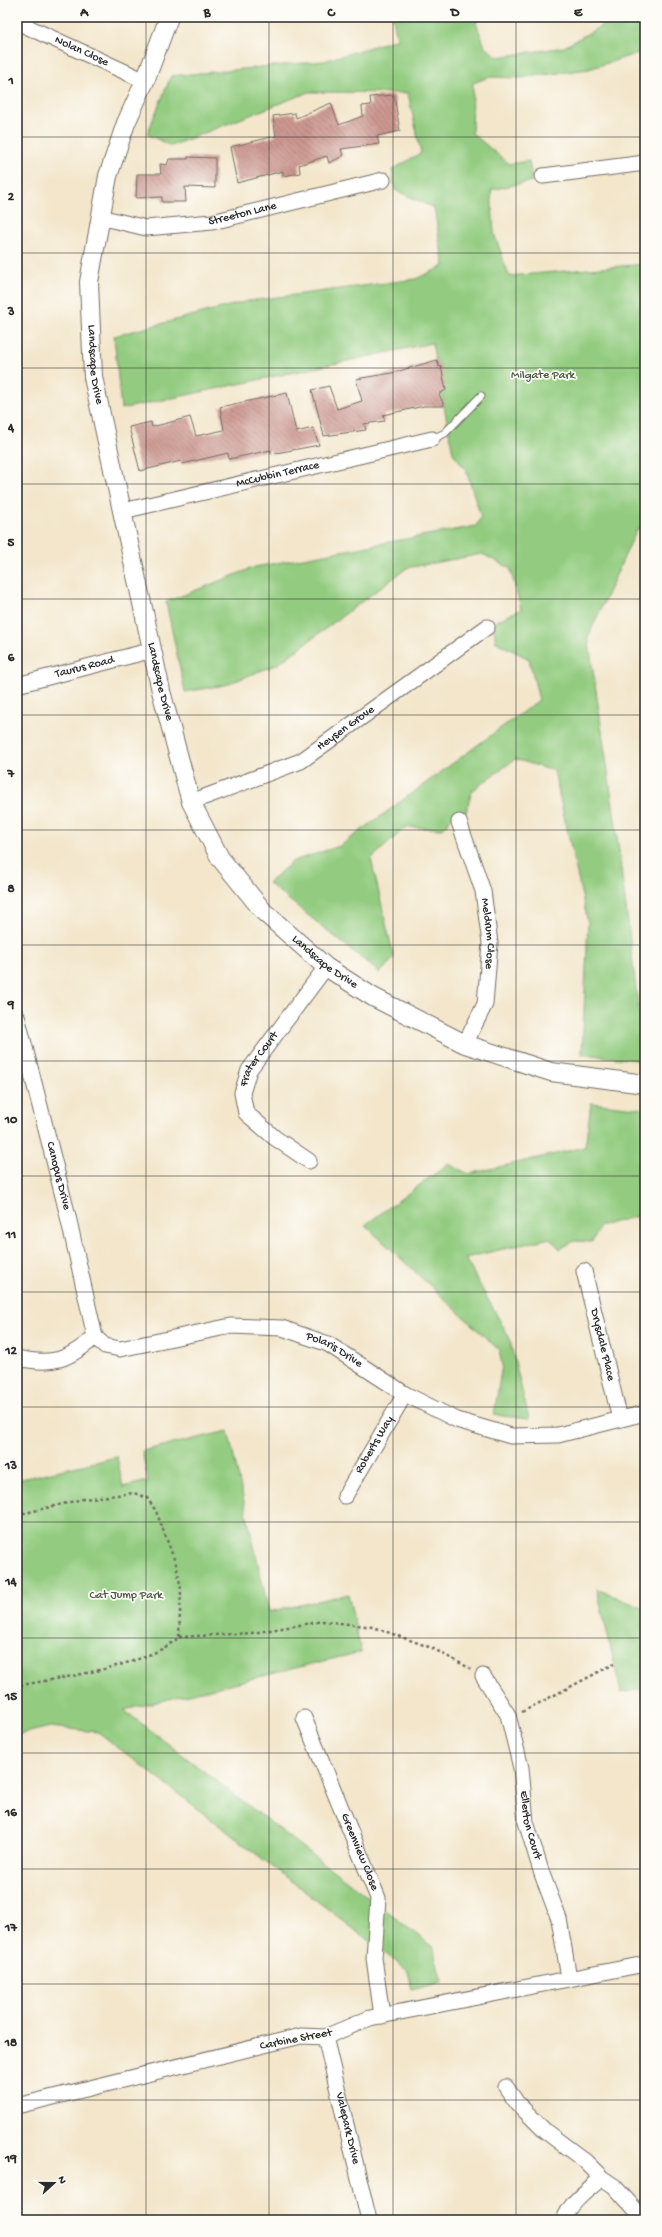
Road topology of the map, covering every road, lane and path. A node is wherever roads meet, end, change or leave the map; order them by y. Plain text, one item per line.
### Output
1 (168, 17) edge
2 (17, 22) edge
3 (145, 81) junction
4 (645, 163) edge
5 (543, 176) dead end
6 (383, 180) dead end
7 (100, 217) junction
8 (481, 396) dead end
9 (432, 439) joint
10 (123, 511) junction
11 (487, 627) dead end
12 (153, 650) junction
13 (17, 685) edge
14 (191, 802) junction
15 (459, 822) dead end
16 (326, 967) junction
17 (17, 1016) edge
18 (465, 1044) junction
19 (645, 1084) edge
20 (309, 1161) dead end
21 (584, 1271) dead end
22 (95, 1337) junction
23 (17, 1358) edge
24 (405, 1394) junction
25 (645, 1413) edge
26 (620, 1419) junction
27 (345, 1496) dead end
28 (17, 1515) edge
29 (179, 1637) junction
30 (614, 1664) dead end
31 (483, 1676) joint
32 (17, 1686) edge
33 (304, 1718) dead end
34 (509, 1719) junction
35 (645, 1964) edge
36 (569, 1978) junction
37 (382, 2016) junction
38 (325, 2037) junction
39 (506, 2087) dead end
40 (17, 2106) edge
41 (602, 2178) junction
42 (370, 2220) edge
43 (564, 2220) edge
44 (645, 2220) edge

1 - 3 street, Landscape Drive
2 - 3 street, Nolan Close
3 - 7 street, Landscape Drive
4 - 5 street
6 - 7 street, Streeton Lane
7 - 10 street, Landscape Drive
8 - 9 lane
9 - 10 street, McCubbin Terrace
10 - 12 street, Landscape Drive
11 - 14 street, Heysen Grove
12 - 13 street, Taurus Road
12 - 14 street, Landscape Drive
14 - 16 street, Landscape Drive
15 - 18 street, Meldrum Close
16 - 18 street, Landscape Drive
16 - 20 street, Frater Court
17 - 22 street, Canopus Drive
18 - 19 street, Landscape Drive
21 - 26 street, Drysdale Place
22 - 23 street
22 - 24 street, Polaris Drive
24 - 26 street, Polaris Drive
24 - 27 street, Roberts Way
25 - 26 street, Polaris Drive
28 - 29 path
29 - 31 path
29 - 32 path
30 - 34 path
31 - 34 street, Ellerton Court
33 - 37 street, Greenview Close
34 - 36 street, Ellerton Court
35 - 36 street, Carbine Street
36 - 37 street, Carbine Street
37 - 38 street, Carbine Street
38 - 40 street, Carbine Street
38 - 42 street, Valepark Drive
39 - 41 street
41 - 43 street
41 - 44 street

